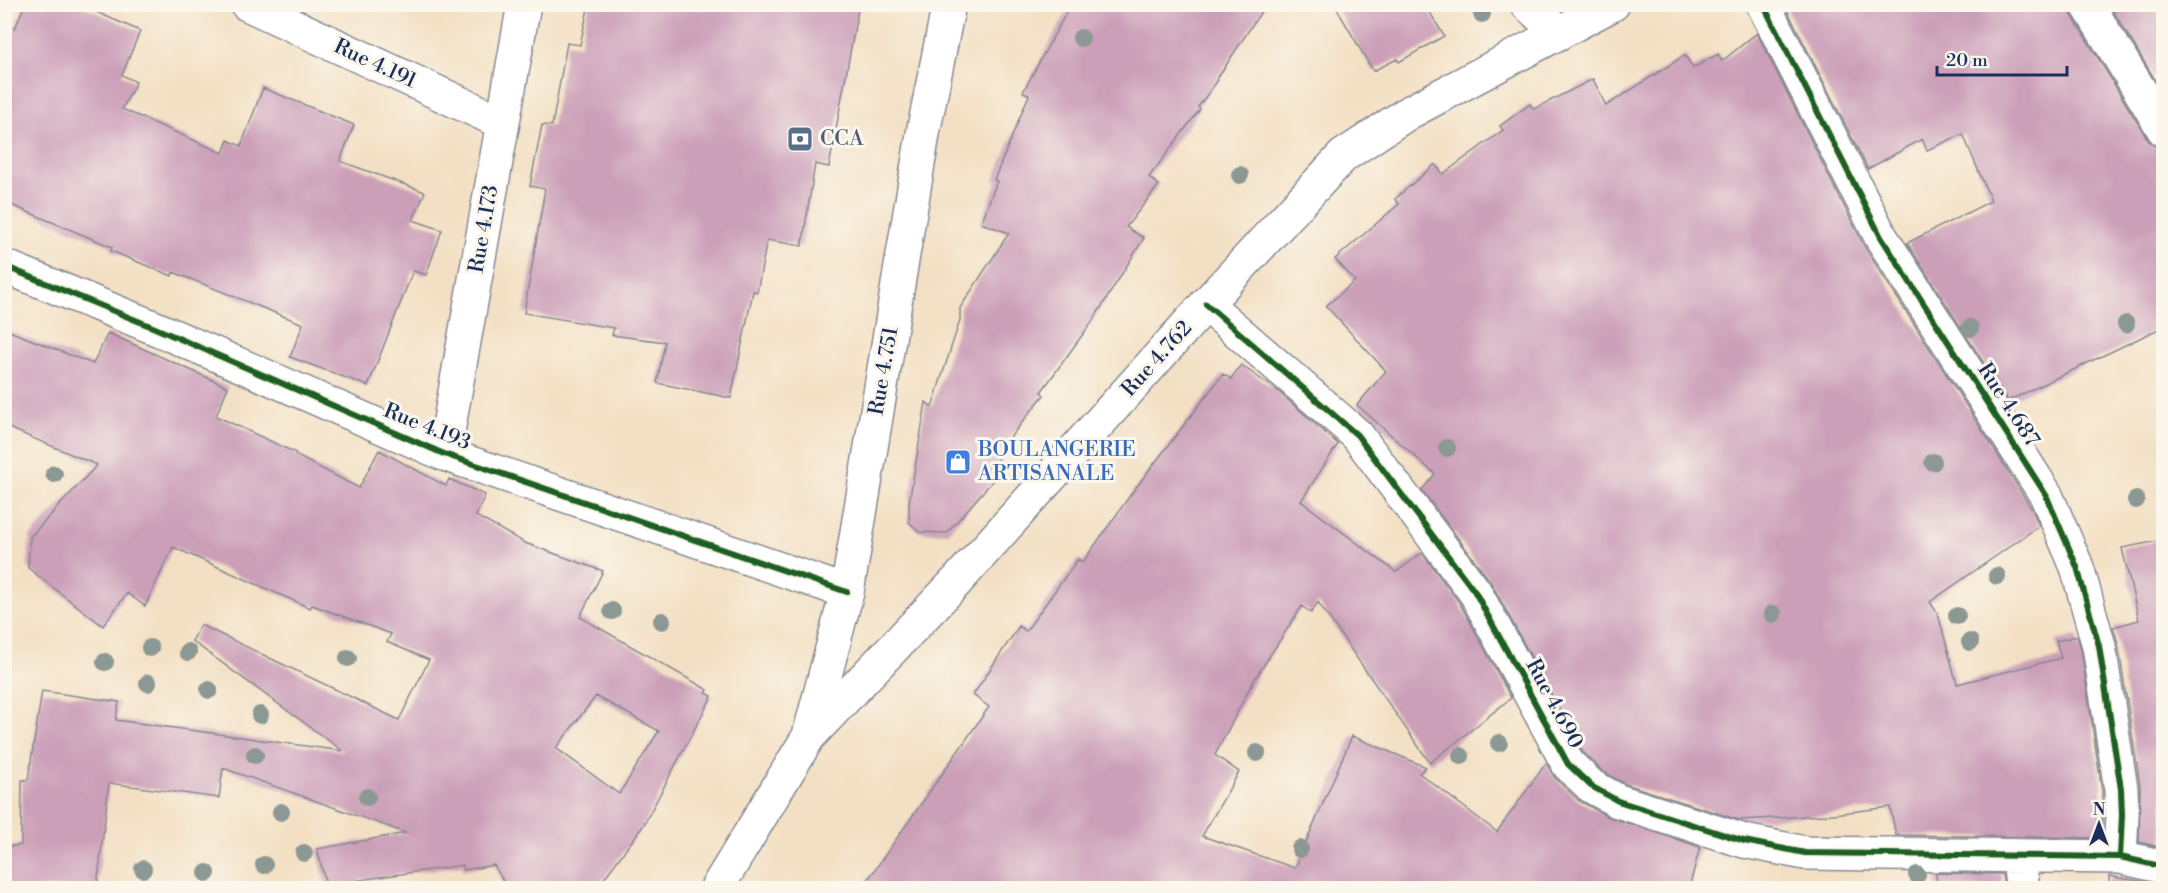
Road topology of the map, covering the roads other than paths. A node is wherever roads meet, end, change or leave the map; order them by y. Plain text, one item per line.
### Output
1 (247, 4) edge
2 (524, 4) edge
3 (949, 4) edge
4 (1527, 4) edge
5 (1613, 4) edge
6 (1763, 4) edge
7 (2087, 4) edge
8 (1559, 33) junction
9 (503, 123) junction
10 (2163, 130) edge
11 (4, 266) edge
12 (1206, 304) junction
13 (444, 454) junction
14 (847, 592) junction
15 (809, 736) junction
16 (2018, 856) junction
17 (2120, 857) junction
18 (2163, 867) edge
19 (717, 888) edge
20 (2023, 888) edge

1 - 9 street, Rue 4.191
2 - 9 street, Rue 4.173
3 - 14 street, Rue 4.751
4 - 8 street
5 - 8 street, Rue 4.762
6 - 17 street, Rue 4.687
7 - 10 street
8 - 12 street, Rue 4.762
9 - 13 street, Rue 4.173
11 - 13 street, Rue 4.193
12 - 15 street, Rue 4.762
12 - 16 street, Rue 4.690
13 - 14 street, Rue 4.193
14 - 15 street, Rue 4.751
15 - 19 street
16 - 17 street, Rue 4.690
16 - 20 street
17 - 18 street, Rue 4.690

